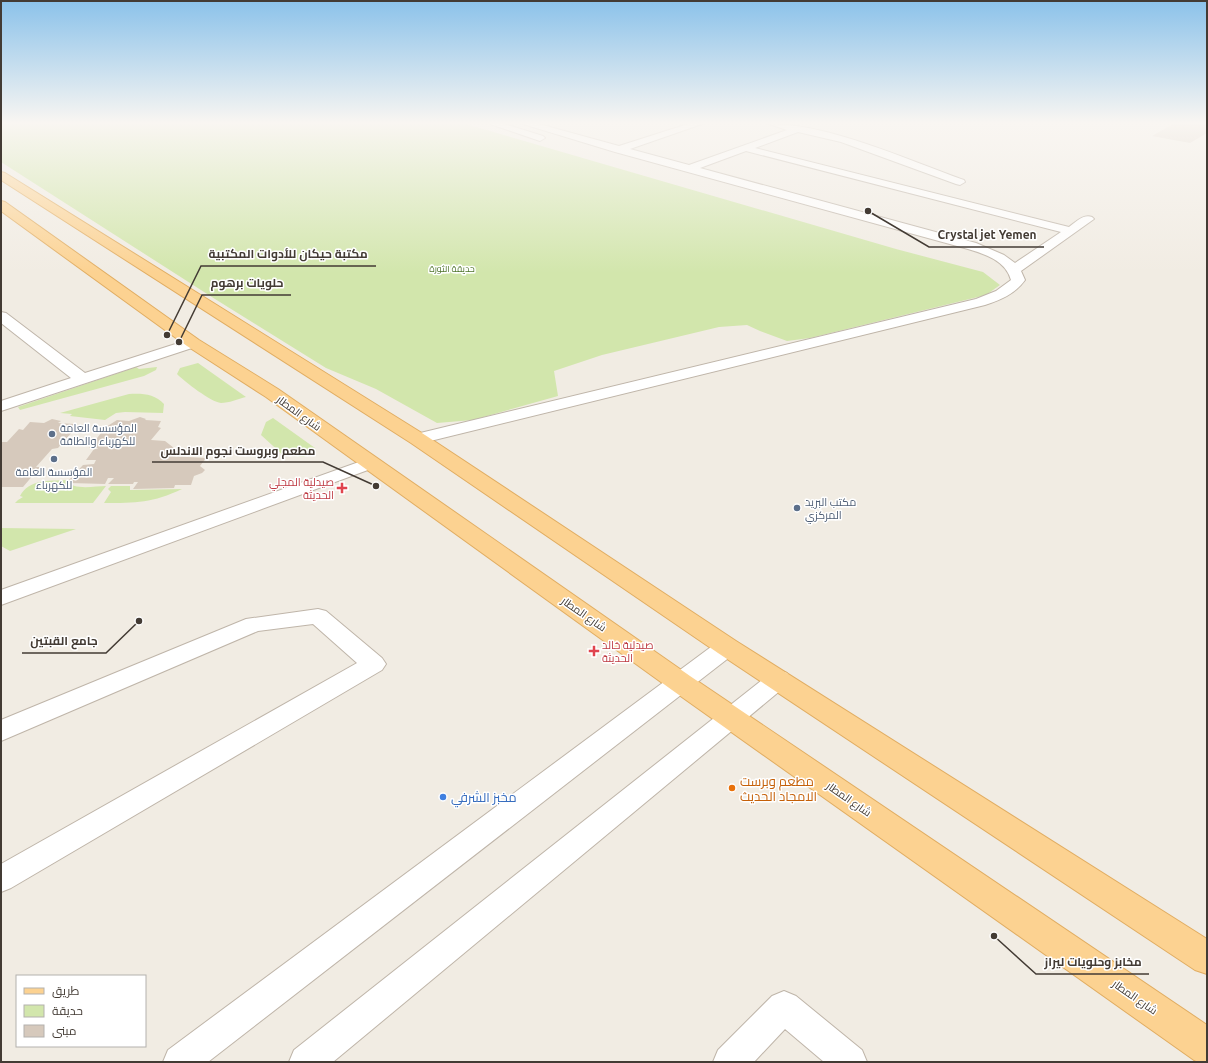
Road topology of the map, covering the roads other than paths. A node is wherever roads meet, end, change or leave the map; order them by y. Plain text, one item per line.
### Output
1 (666, 174) edge
2 (688, 174) joint
3 (844, 174) edge
4 (937, 174) edge
5 (3, 178) edge
6 (960, 182) dead end
7 (1, 205) edge
8 (1088, 219) dead end
9 (918, 231) junction
10 (1070, 231) junction
11 (902, 240) dead end
12 (990, 267) dead end
13 (1009, 274) junction
14 (1, 316) edge
15 (193, 343) junction
16 (82, 379) junction
17 (1, 406) edge
18 (418, 439) junction
19 (370, 463) junction
20 (1, 598) edge
21 (727, 647) junction
22 (779, 680) junction
23 (681, 682) junction
24 (733, 718) junction
25 (1, 731) edge
26 (1, 879) edge
27 (1207, 958) edge
28 (1207, 1047) edge
29 (180, 1062) edge
30 (306, 1062) edge
31 (730, 1062) edge
32 (850, 1062) edge

1 - 2 street
2 - 9 street
3 - 10 street
4 - 6 street
5 - 18 main road
7 - 15 main road, شارع المطار
8 - 10 street
9 - 11 street
9 - 13 street
10 - 13 street
12 - 13 street
13 - 18 street
14 - 16 street
15 - 16 street
15 - 19 main road, شارع المطار
16 - 17 street
18 - 21 main road
19 - 20 street
19 - 23 main road, شارع المطار
21 - 22 main road
21 - 23 street
22 - 24 street
22 - 27 main road
23 - 24 main road, شارع المطار
23 - 29 street
24 - 28 main road, شارع المطار
24 - 30 street
25 - 26 street
31 - 32 street

